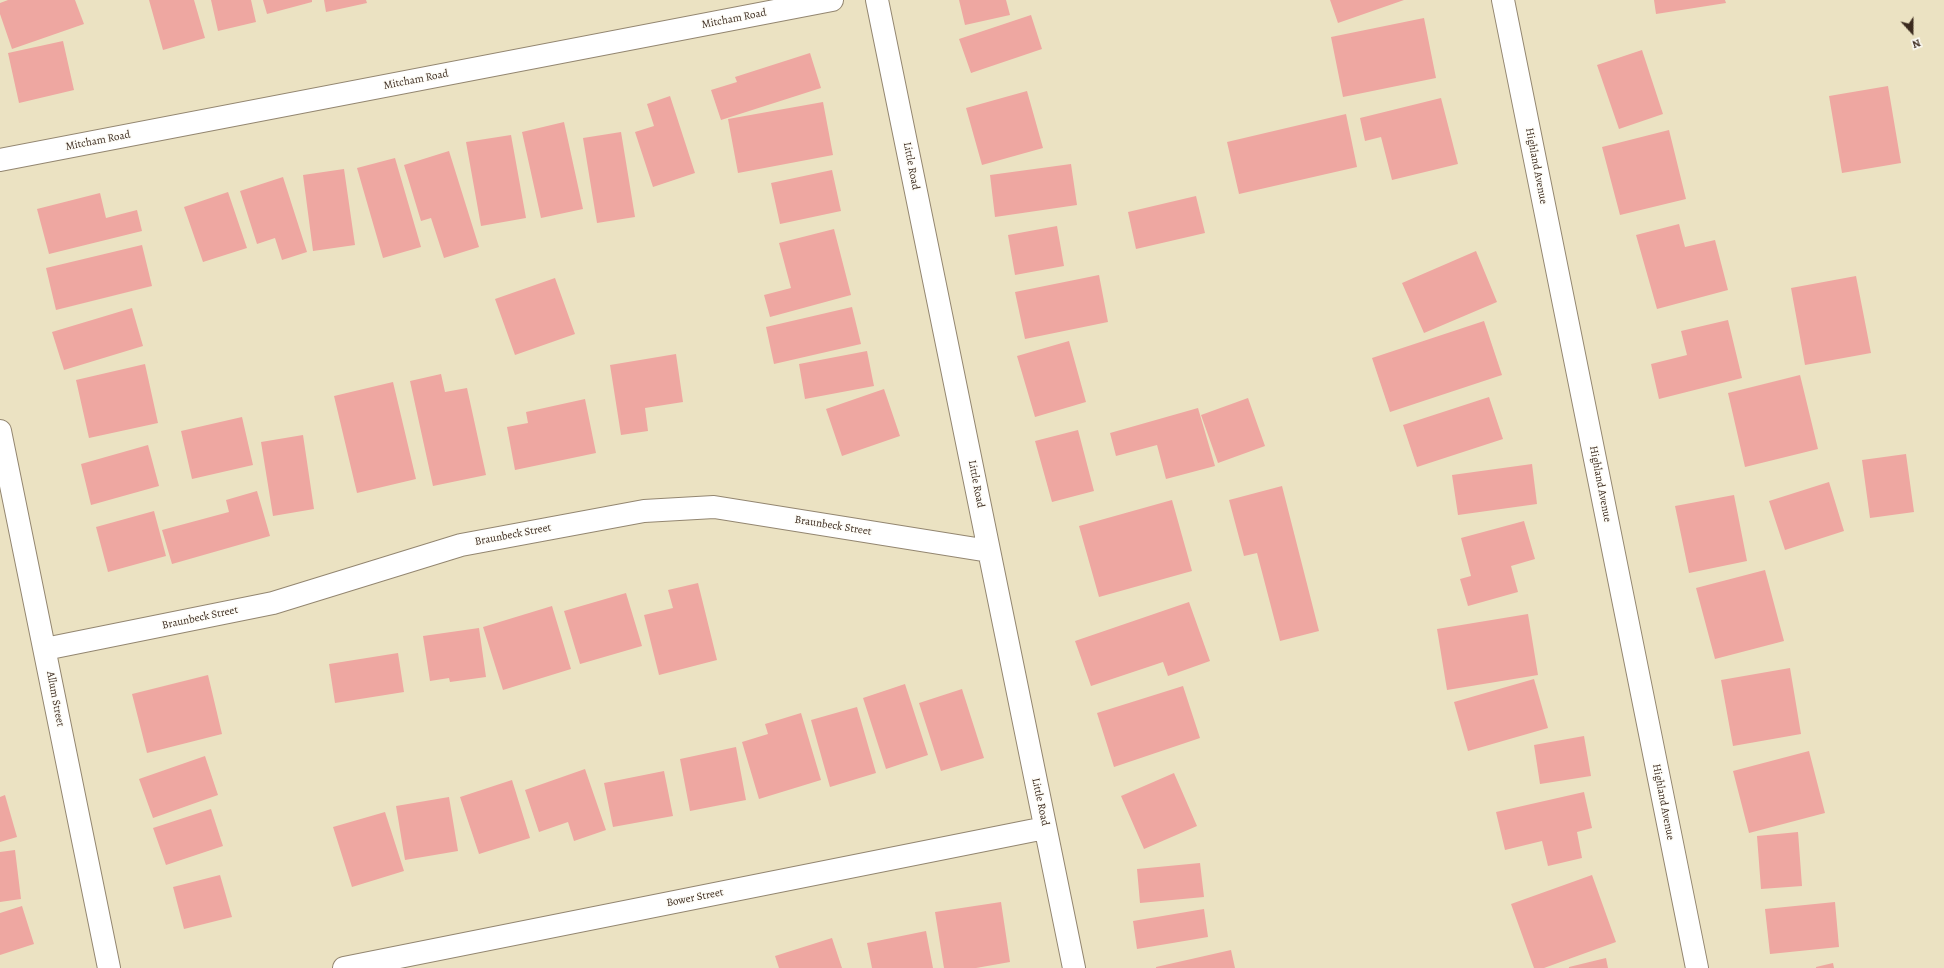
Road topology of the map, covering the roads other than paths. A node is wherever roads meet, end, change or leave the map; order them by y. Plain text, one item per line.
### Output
1 (832, 0) edge
2 (877, 0) edge
3 (1503, 0) edge
4 (0, 160) edge
5 (0, 431) edge
6 (7, 506) edge
7 (989, 552) junction
8 (45, 650) junction
9 (1045, 828) junction
10 (109, 968) edge
11 (344, 968) edge
12 (1074, 968) edge
13 (1697, 968) edge

1 - 4 street, Mitcham Road
2 - 7 street, Little Road
3 - 13 street, Highland Avenue
5 - 6 street, Allum Street
6 - 8 street, Allum Street
7 - 8 street, Braunbeck Street
7 - 9 street, Little Road
8 - 10 street, Allum Street
9 - 11 street, Bower Street
9 - 12 street, Little Road

